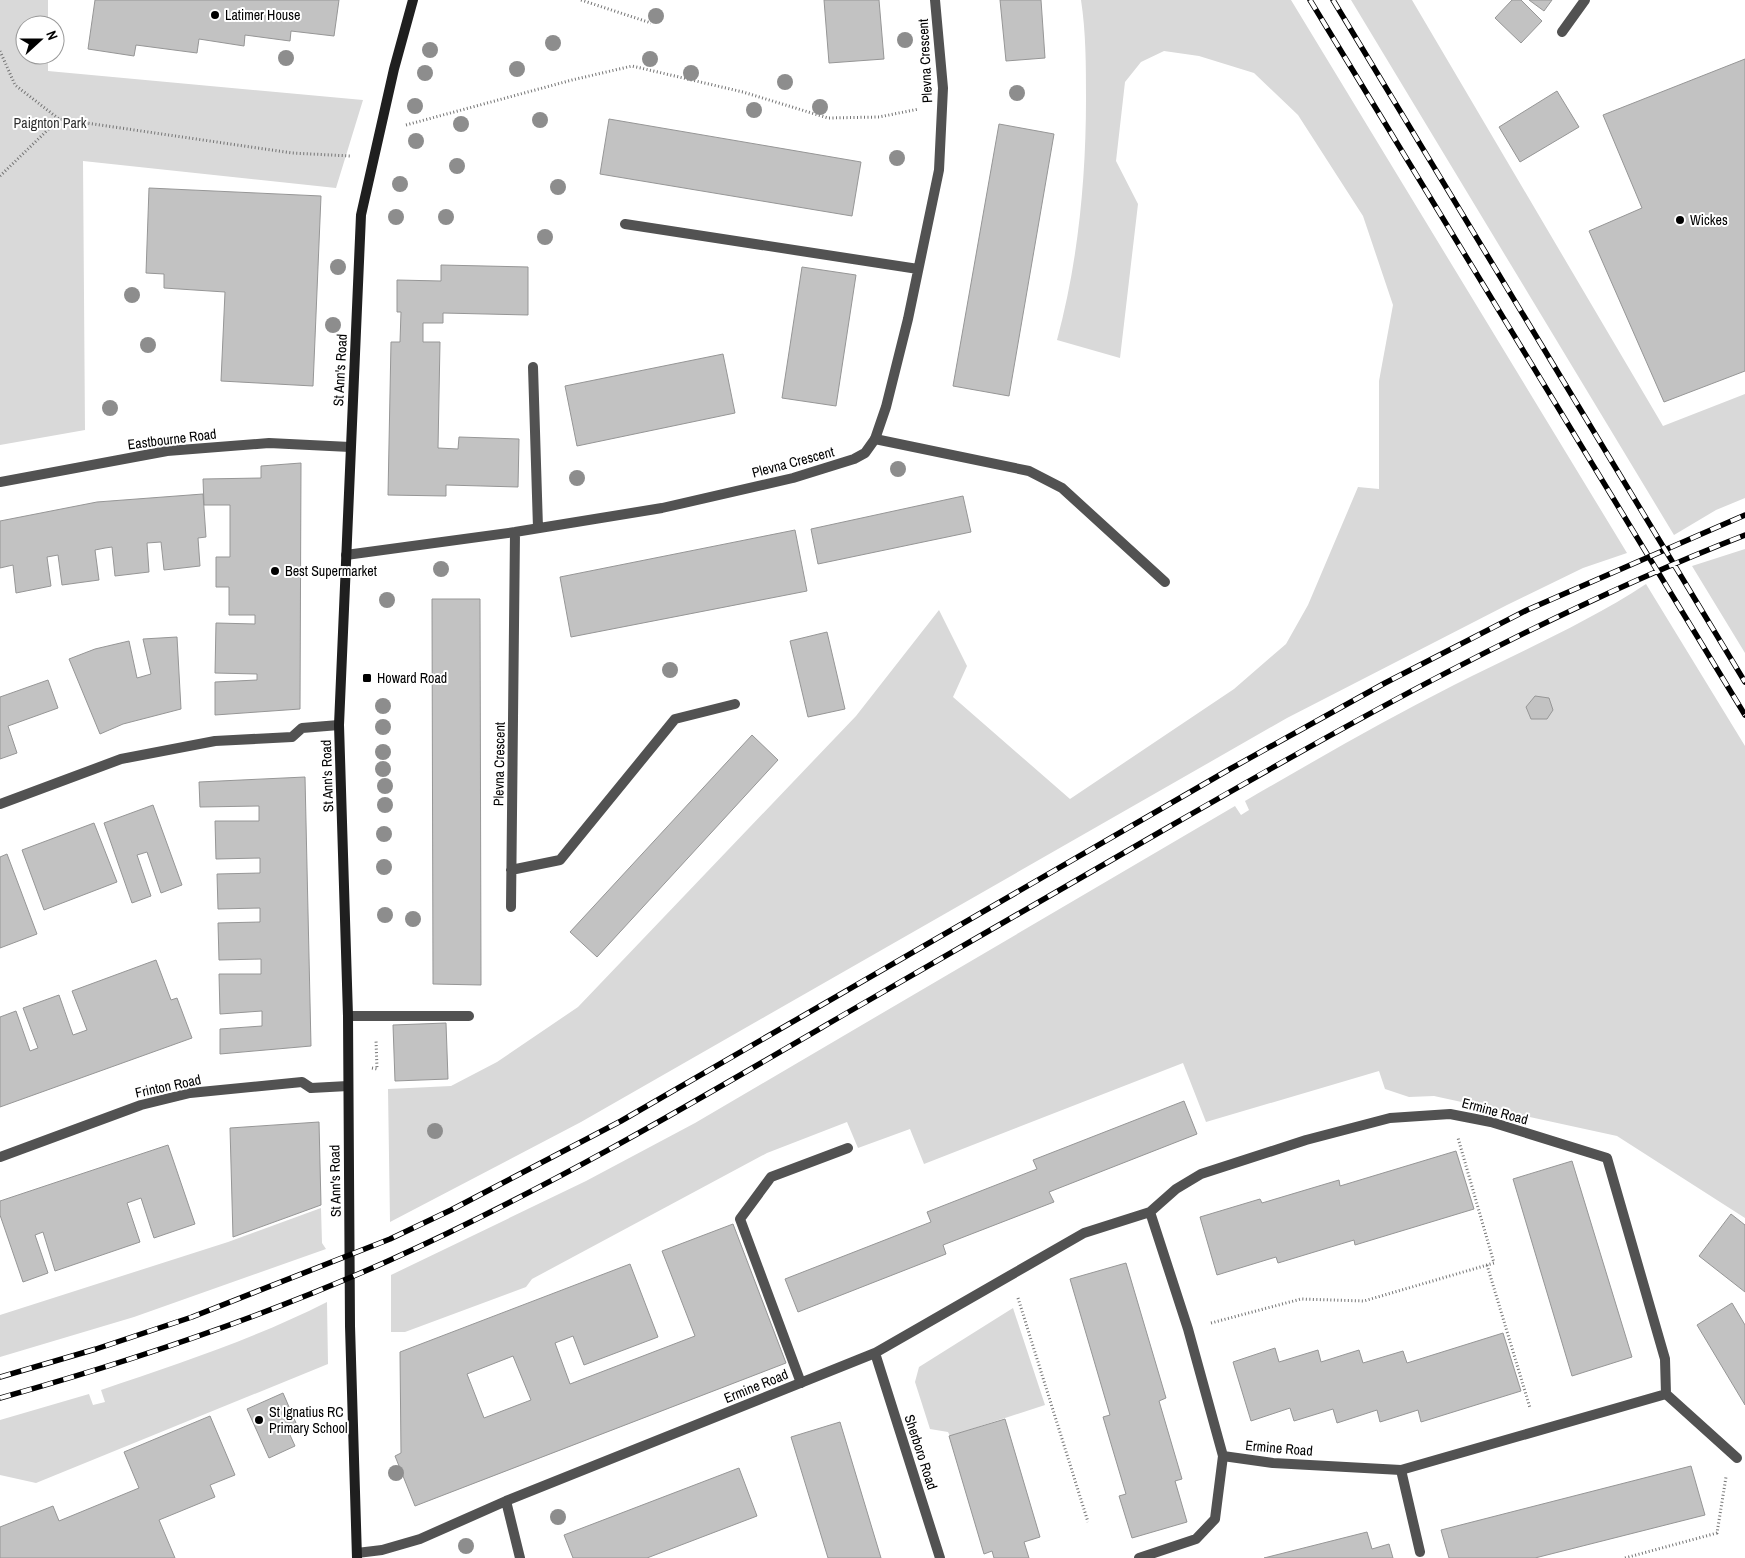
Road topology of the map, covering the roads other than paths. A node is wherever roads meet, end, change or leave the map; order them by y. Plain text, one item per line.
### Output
1 (413, 0) edge
2 (935, 0) edge
3 (1585, 0) edge
4 (1562, 32) dead end
5 (625, 224) dead end
6 (918, 269) junction
7 (533, 367) dead end
8 (875, 439) junction
9 (350, 447) junction
10 (0, 482) edge
11 (538, 528) junction
12 (515, 532) junction
13 (346, 554) junction
14 (1165, 582) dead end
15 (735, 704) dead end
16 (339, 725) junction
17 (0, 804) edge
18 (511, 870) junction
19 (511, 907) dead end
20 (348, 1016) junction
21 (469, 1016) dead end
22 (348, 1086) junction
23 (848, 1148) dead end
24 (0, 1157) edge
25 (1150, 1212) junction
26 (875, 1353) junction
27 (802, 1383) junction
28 (1666, 1394) junction
29 (1734, 1455) road end
30 (1223, 1456) junction
31 (1401, 1470) junction
32 (506, 1501) junction
33 (1420, 1552) dead end
34 (357, 1555) edge
35 (520, 1558) edge
36 (940, 1558) edge
37 (1139, 1558) edge

1 - 9 main road, St Ann's Road
2 - 6 street, Plevna Crescent
3 - 4 street
5 - 6 street
6 - 8 street, Plevna Crescent
7 - 11 street
8 - 11 street, Plevna Crescent
8 - 14 street
9 - 10 street, Eastbourne Road
9 - 13 main road, St Ann's Road
11 - 12 street, Plevna Crescent
12 - 13 street, Plevna Crescent
12 - 18 street, Plevna Crescent
13 - 16 main road, St Ann's Road
15 - 18 street
16 - 17 street
16 - 20 main road, St Ann's Road
18 - 19 street, Plevna Crescent
20 - 21 street
20 - 22 main road, St Ann's Road
22 - 24 street, Frinton Road
22 - 34 main road, St Ann's Road
23 - 27 street
25 - 26 street, Ermine Road
25 - 28 street, Ermine Road
25 - 30 street
26 - 27 street, Ermine Road
26 - 36 street, Sherboro Road
27 - 32 street, Ermine Road
28 - 29 street
28 - 31 street, Ermine Road
30 - 31 street, Ermine Road
30 - 37 street
31 - 33 street
32 - 34 street, Ermine Road
32 - 35 street

